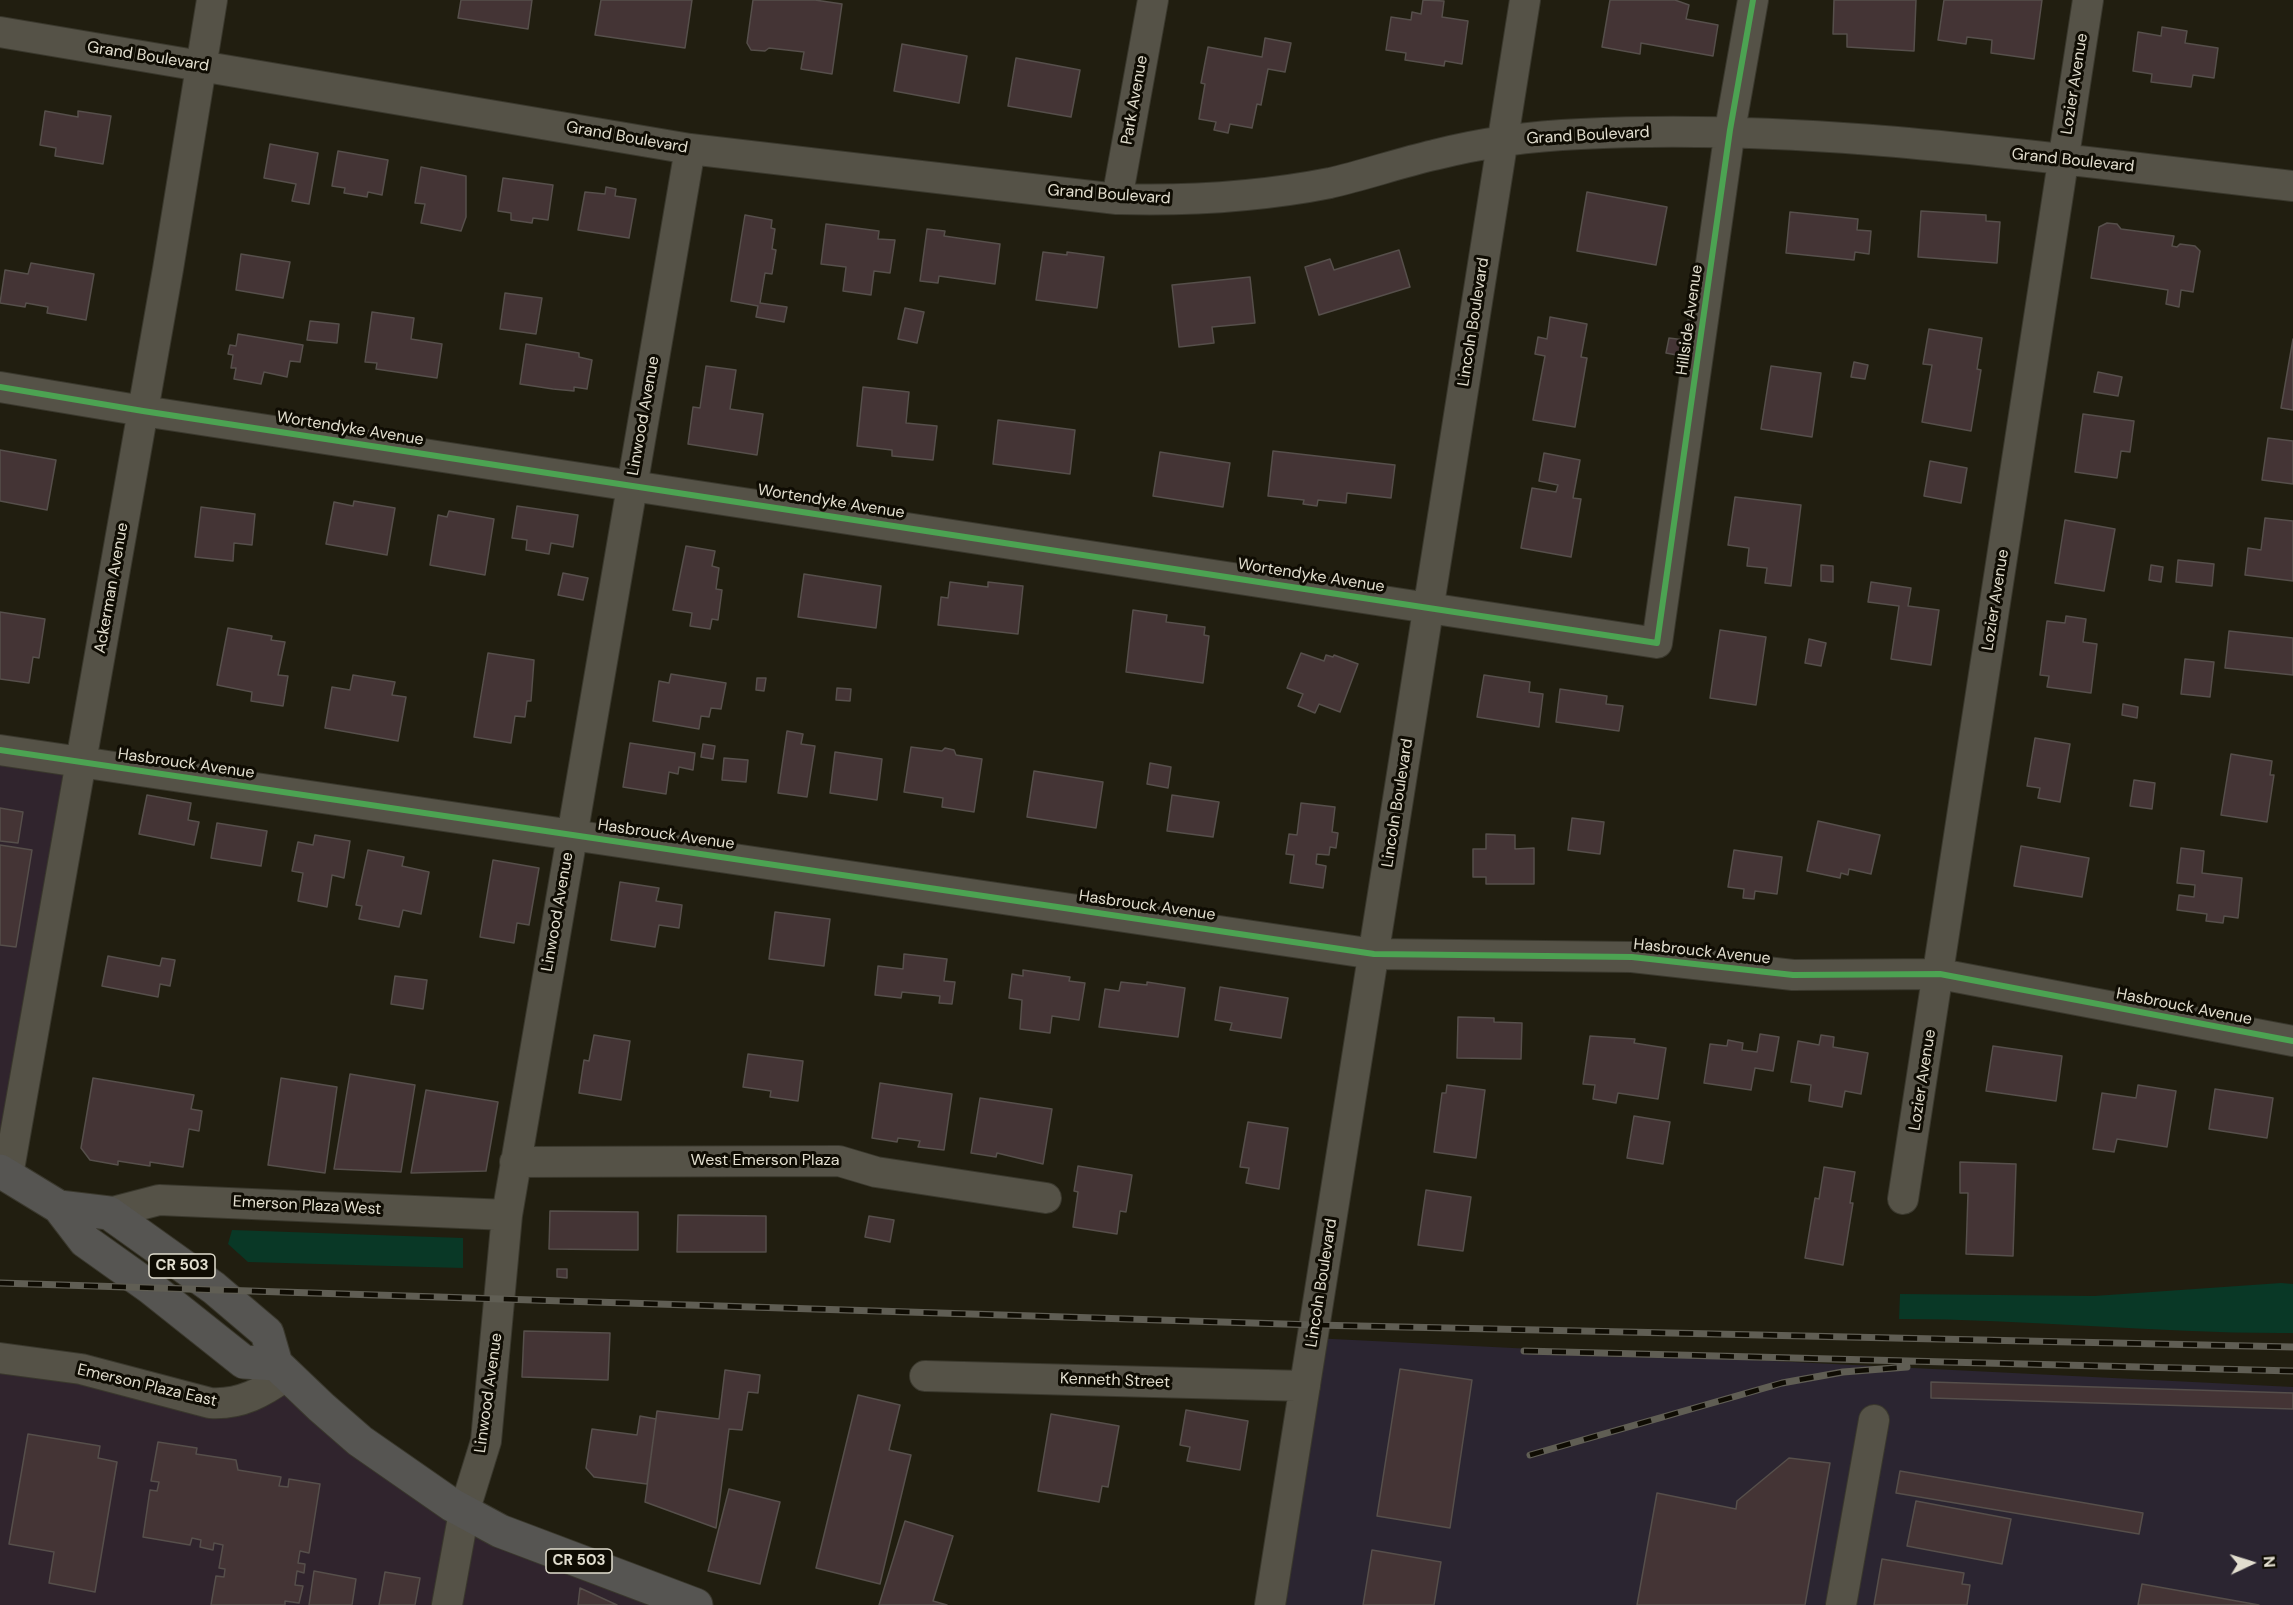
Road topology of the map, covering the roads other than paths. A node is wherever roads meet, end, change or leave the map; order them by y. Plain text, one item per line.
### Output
1 (212, 0) edge
2 (1153, 0) edge
3 (1525, 0) edge
4 (1753, 0) edge
5 (2088, 0) edge
6 (0, 32) edge
7 (201, 65) junction
8 (1731, 130) junction
9 (1502, 141) junction
10 (690, 149) junction
11 (2062, 160) junction
12 (2293, 186) edge
13 (1117, 199) junction
14 (0, 387) edge
15 (143, 411) junction
16 (632, 486) junction
17 (1428, 607) junction
18 (1658, 644) joint
19 (0, 750) edge
20 (81, 762) junction
21 (571, 834) junction
22 (1374, 954) junction
23 (1940, 974) junction
24 (2292, 1035) edge
25 (515, 1162) junction
26 (4, 1173) edge
27 (1046, 1198) dead end
28 (1904, 1199) dead end
29 (59, 1207) junction
30 (109, 1213) junction
31 (507, 1215) junction
32 (1, 1364) edge
33 (282, 1369) junction
34 (925, 1376) dead end
35 (1305, 1386) junction
36 (1874, 1420) dead end
37 (464, 1512) junction
38 (447, 1605) edge
39 (696, 1605) edge
40 (1270, 1605) edge
41 (1841, 1605) edge

1 - 7 street, Ackerman Avenue
2 - 13 street, Park Avenue
3 - 9 street, Lincoln Boulevard
4 - 8 street, Hillside Avenue
5 - 11 street, Lozier Avenue
6 - 7 street, Grand Boulevard
7 - 10 street, Grand Boulevard
7 - 15 street, Ackerman Avenue
8 - 9 street, Grand Boulevard
8 - 11 street, Grand Boulevard
8 - 18 street, Hillside Avenue
9 - 13 street, Grand Boulevard
9 - 17 street, Lincoln Boulevard
10 - 13 street, Grand Boulevard
10 - 16 street, Linwood Avenue
11 - 12 street, Grand Boulevard
11 - 23 street, Lozier Avenue
14 - 15 street, Wortendyke Avenue
15 - 16 street, Wortendyke Avenue
15 - 20 street, Ackerman Avenue
16 - 17 street, Wortendyke Avenue
16 - 21 street, Linwood Avenue
17 - 18 street, Wortendyke Avenue
17 - 22 street, Lincoln Boulevard
19 - 20 street, Hasbrouck Avenue
20 - 21 street, Hasbrouck Avenue
20 - 26 street, Ackerman Avenue
21 - 22 street, Hasbrouck Avenue
21 - 25 street, Linwood Avenue
22 - 23 street, Hasbrouck Avenue
22 - 35 street, Lincoln Boulevard
23 - 24 street, Hasbrouck Avenue
23 - 28 street, Lozier Avenue
25 - 27 street, West Emerson Plaza
25 - 31 street, Linwood Avenue
26 - 29 main road, CR 503
29 - 30 main road, CR 503
29 - 33 main road, CR 503
30 - 31 street, Emerson Plaza West
30 - 33 main road, CR 503
31 - 37 street, Linwood Avenue
32 - 33 street, Emerson Plaza East
33 - 37 main road, CR 503
34 - 35 street, Kenneth Street
35 - 40 street, Lincoln Boulevard
36 - 41 street
37 - 38 street, Linwood Avenue
37 - 39 main road, CR 503

